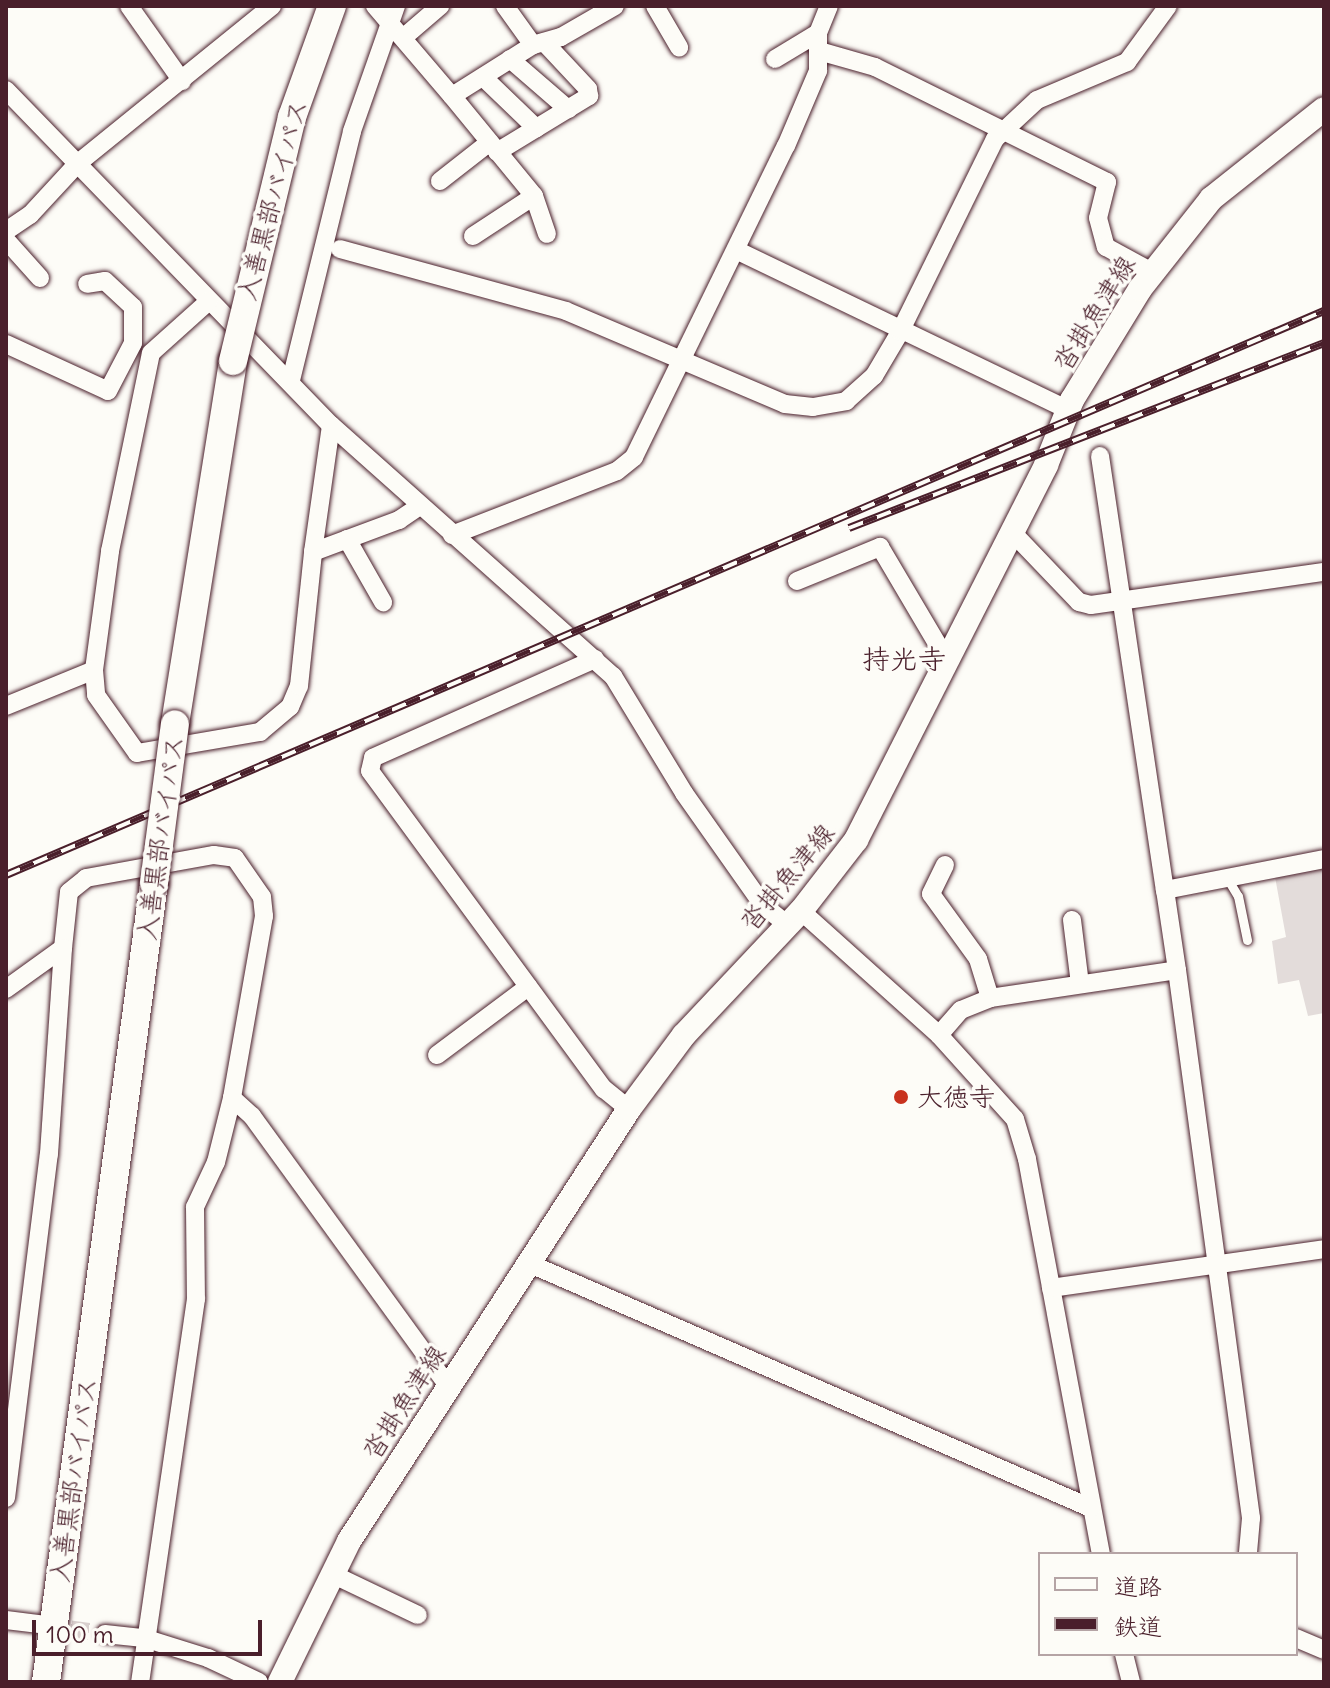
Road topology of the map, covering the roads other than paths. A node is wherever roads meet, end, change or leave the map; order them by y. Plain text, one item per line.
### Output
1 (129, 6) edge
2 (272, 6) edge
3 (332, 6) edge
4 (375, 6) edge
5 (440, 6) edge
6 (505, 6) edge
7 (615, 6) edge
8 (655, 6) edge
9 (829, 6) edge
10 (1168, 6) edge
11 (393, 14) edge
12 (404, 37) junction
13 (819, 42) junction
14 (538, 43) junction
15 (679, 47) dead end
16 (510, 59) junction
17 (775, 59) dead end
18 (483, 77) junction
19 (182, 81) junction
20 (6, 90) edge
21 (452, 96) junction
22 (568, 109) junction
23 (1324, 109) edge
24 (536, 128) junction
25 (1004, 129) junction
26 (494, 147) junction
27 (77, 164) junction
28 (440, 181) dead end
29 (534, 196) junction
30 (6, 231) edge
31 (547, 234) dead end
32 (473, 236) dead end
33 (6, 240) edge
34 (340, 249) dead end
35 (736, 250) junction
36 (1152, 272) junction
37 (40, 278) dead end
38 (87, 284) dead end
39 (209, 301) junction
40 (900, 332) junction
41 (6, 344) edge
42 (680, 360) junction
43 (291, 380) junction
44 (1068, 410) junction
45 (331, 425) junction
46 (1100, 456) dead end
47 (418, 507) junction
48 (1012, 532) junction
49 (452, 535) junction
50 (347, 539) junction
51 (313, 552) junction
52 (1324, 572) edge
53 (797, 581) dead end
54 (1122, 600) junction
55 (383, 602) dead end
56 (595, 659) junction
57 (948, 662) junction
58 (94, 670) junction
59 (6, 706) edge
60 (1324, 859) edge
61 (945, 865) dead end
62 (1227, 878) junction
63 (1165, 890) junction
64 (794, 918) junction
65 (1072, 920) dead end
66 (1247, 940) dead end
67 (63, 948) junction
68 (1177, 970) junction
69 (1080, 984) junction
70 (528, 987) junction
71 (6, 989) edge
72 (990, 998) junction
73 (939, 1035) junction
74 (437, 1055) dead end
75 (232, 1098) junction
76 (629, 1109) junction
77 (1324, 1249) edge
78 (528, 1263) junction
79 (1219, 1265) junction
80 (1051, 1288) junction
81 (448, 1386) junction
82 (6, 1498) edge
83 (1091, 1508) junction
84 (1103, 1552) edge
85 (1248, 1552) edge
86 (332, 1574) junction
87 (418, 1615) dead end
88 (6, 1620) edge
89 (44, 1625) tunnel mouth
90 (105, 1634) tunnel mouth
91 (144, 1638) junction
92 (1298, 1639) edge
93 (1324, 1650) edge
94 (1124, 1656) edge
95 (46, 1682) edge
96 (140, 1682) edge
97 (259, 1682) edge
98 (280, 1682) edge
99 (1131, 1682) edge

1 - 19 street
2 - 19 street
3 - 95 highway, 入善黒部バイパス, bridge
4 - 11 street
5 - 12 street
6 - 14 street
7 - 14 street
8 - 15 street
9 - 13 street
10 - 25 street
11 - 12 street
11 - 43 street
12 - 21 street
13 - 17 street
13 - 25 street
13 - 35 street
14 - 16 street
14 - 22 street
16 - 18 street
16 - 22 street
18 - 21 street
18 - 24 street
19 - 27 street
20 - 27 street
21 - 26 street
22 - 24 street
23 - 36 main road, 沓掛魚津線
24 - 26 street
25 - 36 street
25 - 40 street
26 - 28 street
26 - 29 street
27 - 30 street
27 - 39 street
29 - 31 street
29 - 32 street
33 - 37 street
34 - 42 street
35 - 40 street
35 - 42 street
36 - 44 main road, 沓掛魚津線
38 - 41 street
39 - 43 street
39 - 58 street
40 - 42 street
40 - 44 street
42 - 49 street
43 - 45 street
44 - 48 main road, 沓掛魚津線
45 - 47 street
45 - 51 street
46 - 54 street
47 - 49 street
47 - 50 street
48 - 54 street
48 - 57 main road, 沓掛魚津線
49 - 56 street
50 - 51 street
50 - 55 street
51 - 58 street
52 - 54 street
53 - 57 street
54 - 63 street
56 - 64 street
56 - 70 street
57 - 64 main road, 沓掛魚津線
58 - 59 street
60 - 62 street
61 - 72 street
62 - 63 street
62 - 66 lane
63 - 68 street
64 - 73 street
64 - 76 main road, 沓掛魚津線
65 - 69 street
67 - 71 street
67 - 75 street
67 - 82 street
68 - 69 street
68 - 79 street
69 - 72 street
70 - 74 street
70 - 76 street
72 - 73 street
73 - 80 street
75 - 81 street
75 - 91 street
76 - 78 main road, 沓掛魚津線
77 - 79 street
78 - 81 main road, 沓掛魚津線
78 - 83 street
79 - 80 street
79 - 85 street
80 - 83 street
81 - 86 main road, 沓掛魚津線
83 - 84 street
86 - 87 street
86 - 98 main road, 沓掛魚津線
88 - 89 street
90 - 91 street
91 - 96 street
91 - 97 street
92 - 93 street
94 - 99 street

